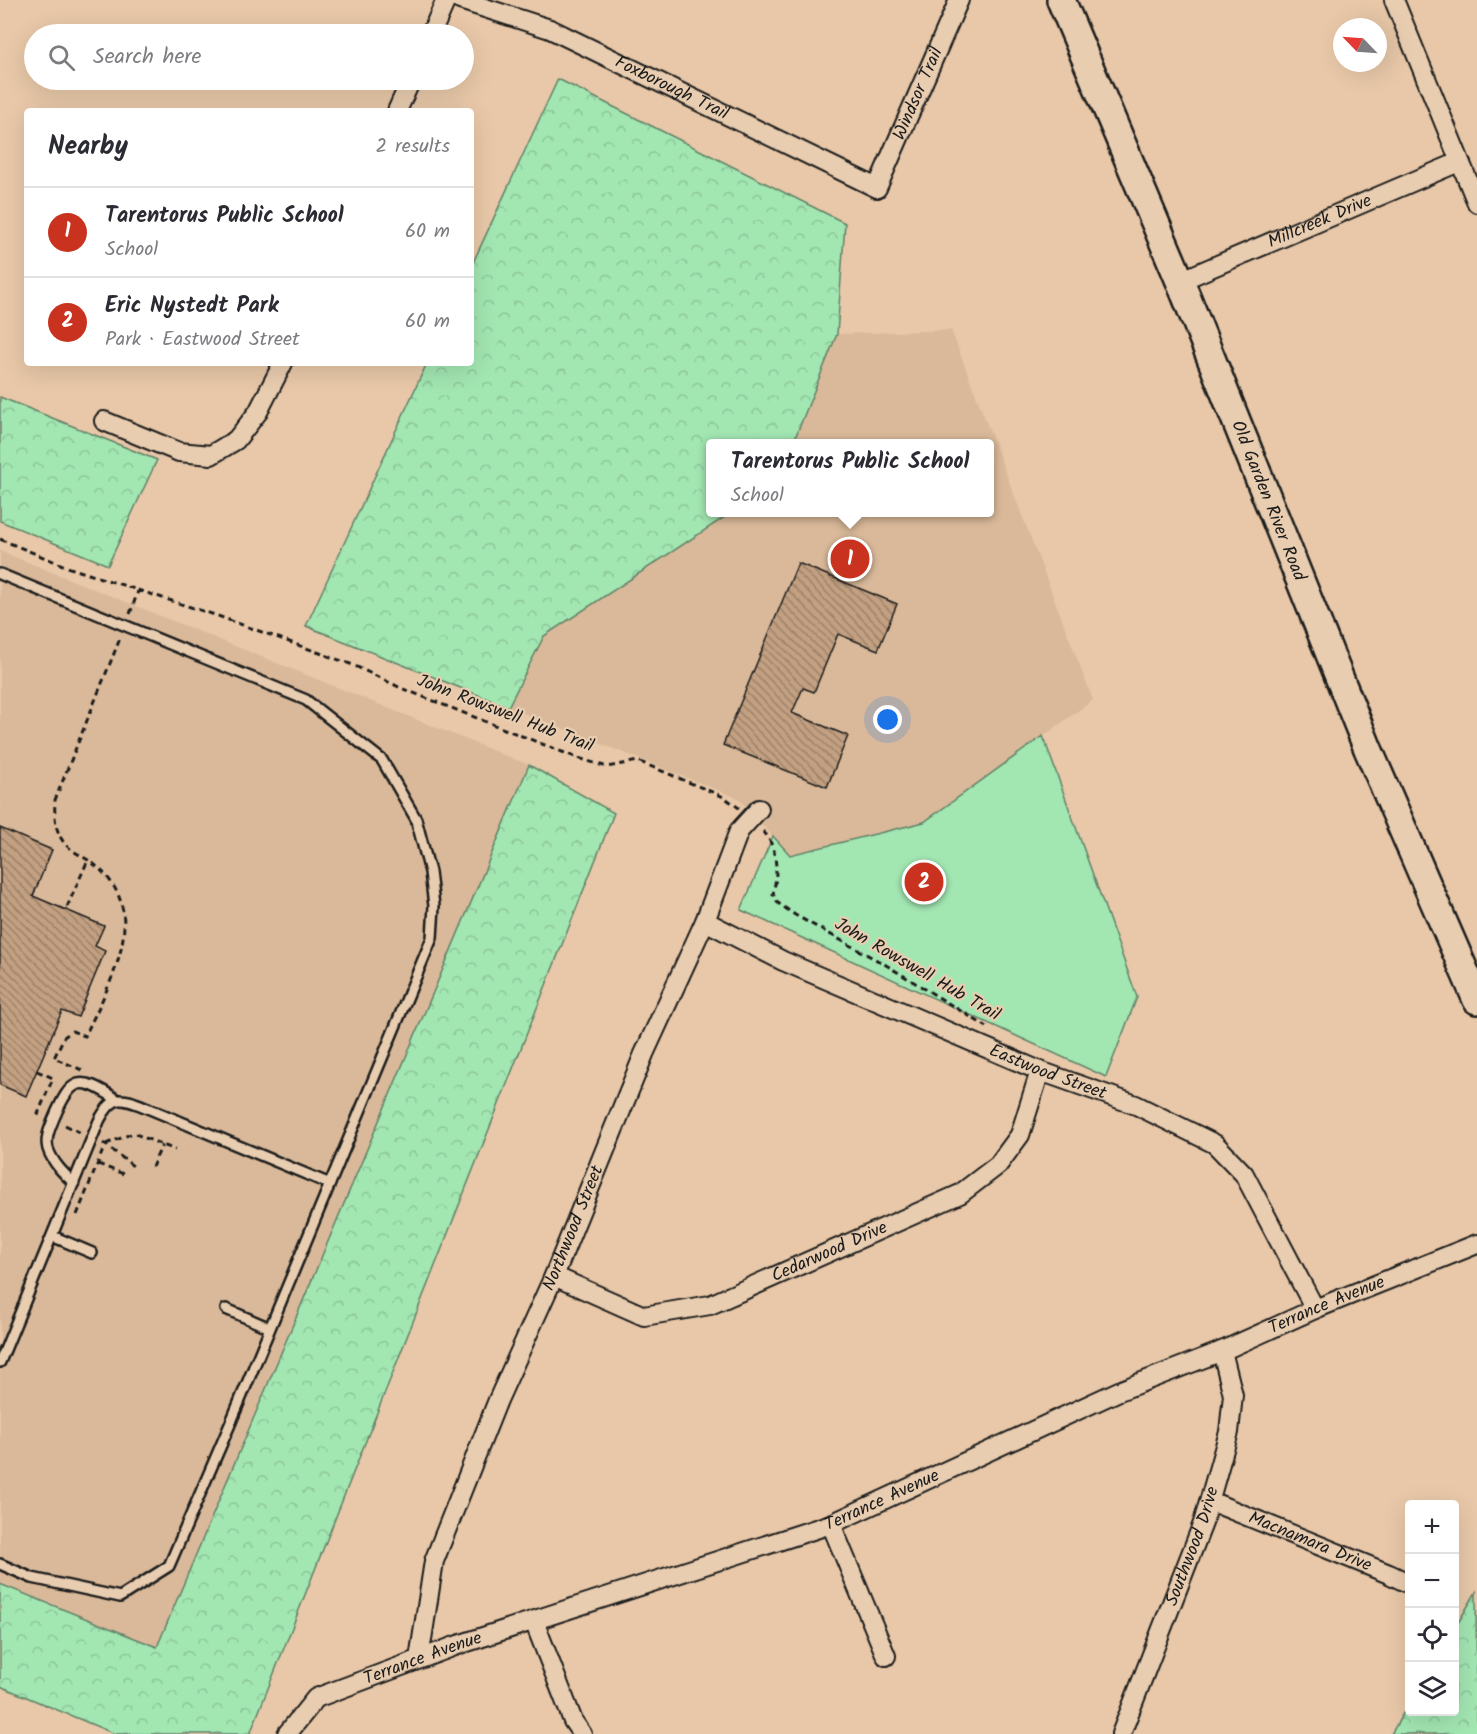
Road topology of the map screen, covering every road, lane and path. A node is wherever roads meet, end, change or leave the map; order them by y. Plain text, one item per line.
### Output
1 (446, 0) edge
2 (460, 0) edge
3 (959, 0) edge
4 (1061, 0) edge
5 (1394, 0) edge
6 (435, 24) edge
7 (406, 90) edge
8 (398, 108) edge
9 (1459, 162) junction
10 (877, 188) joint
11 (1477, 203) edge
12 (1180, 281) junction
13 (281, 366) edge
14 (104, 421) dead end
15 (0, 539) edge
16 (0, 574) edge
17 (138, 591) junction
18 (125, 626) junction
19 (755, 814) junction
20 (88, 860) junction
21 (67, 907) dead end
22 (705, 921) junction
23 (1477, 1000) edge
24 (992, 1030) dead end
25 (37, 1071) dead end
26 (1040, 1071) junction
27 (80, 1083) junction
28 (116, 1100) junction
29 (54, 1120) junction
30 (92, 1138) junction
31 (106, 1144) junction
32 (162, 1145) junction
33 (175, 1150) dead end
34 (98, 1164) junction
35 (133, 1166) dead end
36 (152, 1167) dead end
37 (126, 1175) dead end
38 (74, 1182) junction
39 (330, 1184) junction
40 (77, 1215) dead end
41 (52, 1236) junction
42 (1477, 1244) edge
43 (92, 1253) dead end
44 (554, 1276) junction
45 (226, 1309) dead end
46 (1315, 1309) junction
47 (270, 1328) junction
48 (1222, 1351) junction
49 (0, 1362) edge
50 (1210, 1502) junction
51 (831, 1524) junction
52 (0, 1564) edge
53 (1405, 1582) edge
54 (534, 1621) junction
55 (886, 1656) dead end
56 (419, 1659) junction
57 (287, 1734) edge
58 (582, 1734) edge
59 (1121, 1734) edge

1 - 6 street
2 - 10 street, Foxborough Trail
3 - 10 street, Windsor Trail
4 - 12 main road, Old Garden River Road
5 - 9 street
7 - 8 street
9 - 11 street
9 - 12 street, Millcreek Drive
12 - 23 main road, Old Garden River Road
13 - 14 street
15 - 17 path, John Rowswell Hub Trail
16 - 18 lane
17 - 18 path
17 - 19 path, John Rowswell Hub Trail
18 - 20 path
18 - 39 lane
19 - 22 street, Northwood Street
19 - 24 path, John Rowswell Hub Trail
20 - 21 path
20 - 27 path
22 - 26 street, Eastwood Street
22 - 44 street, Northwood Street
25 - 29 path
26 - 44 street, Cedarwood Drive
26 - 46 street, Eastwood Street
27 - 28 lane
27 - 29 lane
28 - 30 lane
28 - 39 lane
29 - 30 path
29 - 38 lane
30 - 31 path
30 - 38 lane
31 - 32 path
31 - 34 path
31 - 35 path
32 - 33 path
32 - 36 path
34 - 37 path
34 - 40 path
38 - 41 lane
39 - 47 lane
41 - 43 lane
41 - 49 lane
42 - 46 street, Terrance Avenue
44 - 56 street, Northwood Street
45 - 47 lane
46 - 48 street, Terrance Avenue
47 - 52 lane
48 - 50 street, Southwood Drive
48 - 51 street, Terrance Avenue
50 - 53 street, Macnamara Drive
50 - 59 street, Southwood Drive
51 - 54 street, Terrance Avenue
51 - 55 street
54 - 56 street, Terrance Avenue
54 - 58 street
56 - 57 street, Terrance Avenue

